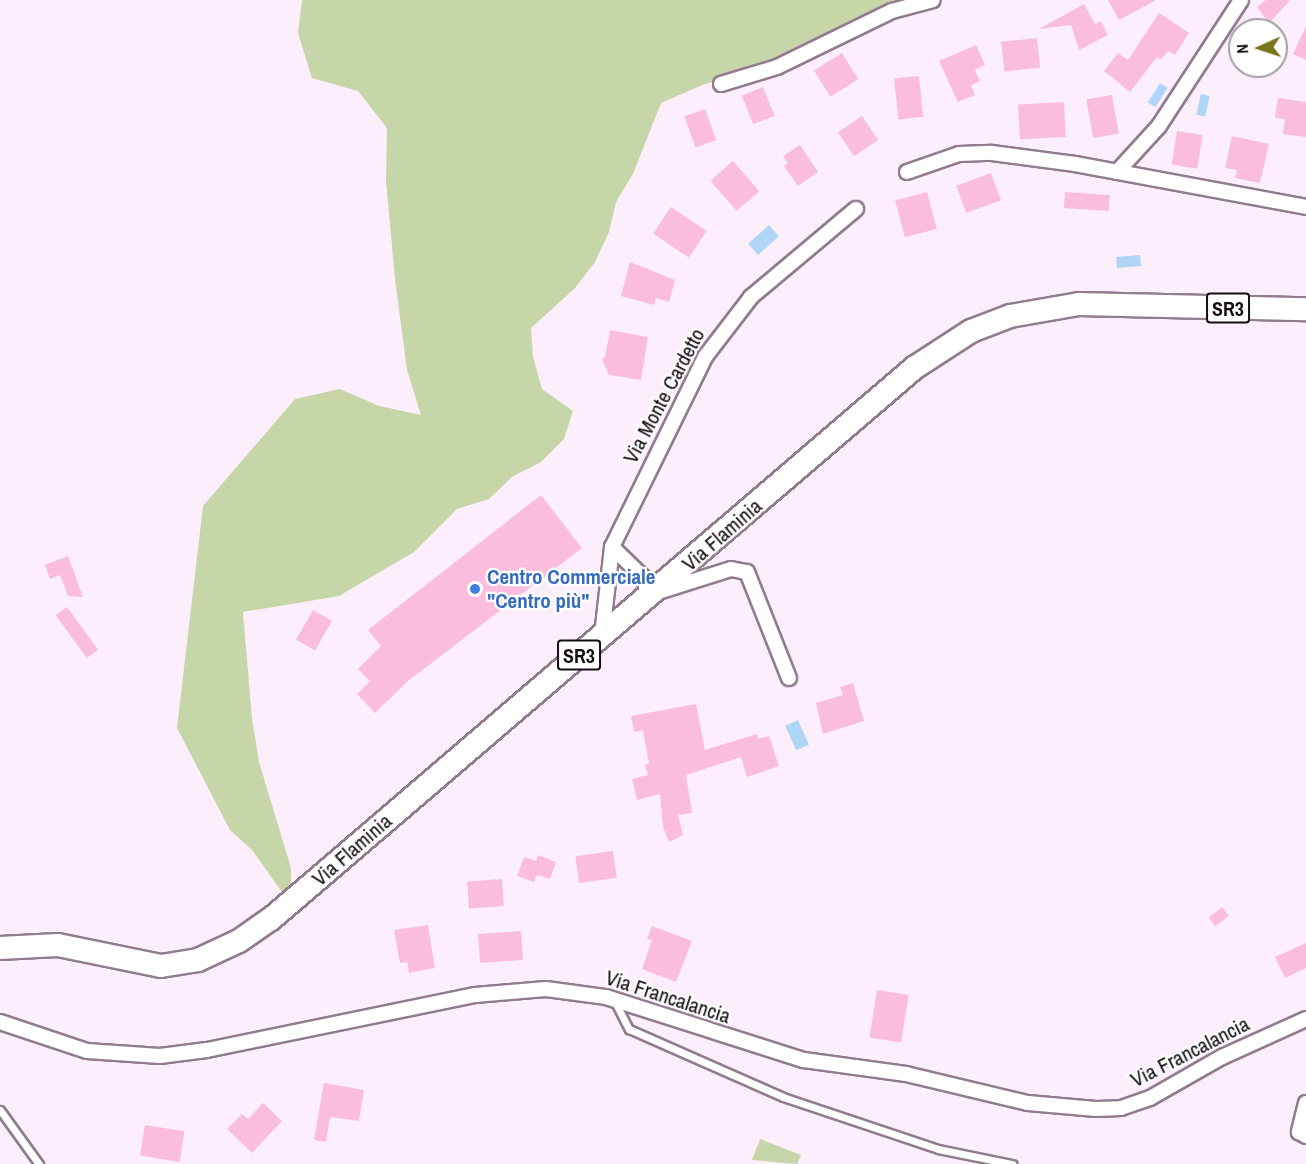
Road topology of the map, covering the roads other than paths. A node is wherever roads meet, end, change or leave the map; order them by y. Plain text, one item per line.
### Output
1 (933, 0) edge
2 (1241, 0) edge
3 (720, 84) dead end
4 (907, 172) dead end
5 (1117, 172) junction
6 (1306, 207) edge
7 (856, 209) dead end
8 (1306, 309) edge
9 (612, 547) junction
10 (651, 595) junction
11 (604, 602) junction
12 (624, 617) junction
13 (602, 636) junction
14 (789, 678) dead end
15 (0, 948) edge
16 (614, 1000) junction
17 (1306, 1018) edge
18 (0, 1022) edge
19 (1306, 1102) edge
20 (0, 1110) edge
21 (1306, 1136) edge
22 (995, 1163) edge
23 (39, 1164) edge
24 (1012, 1164) edge

1 - 3 street
2 - 5 street
4 - 5 street
5 - 6 street
7 - 9 street, Via Monte Cardetto
8 - 10 main road, Via Flaminia / SR3
9 - 10 street
9 - 11 street, Via Monte Cardetto
10 - 12 main road, Via Flaminia / SR3
10 - 14 street
11 - 12 street
11 - 13 street, Via Monte Cardetto
12 - 13 main road, Via Flaminia / SR3
13 - 15 main road, Via Flaminia / SR3
16 - 17 street, Via Francalancia
16 - 18 street, Via Francalancia
16 - 22 lane
19 - 21 street
20 - 23 lane
22 - 24 lane

